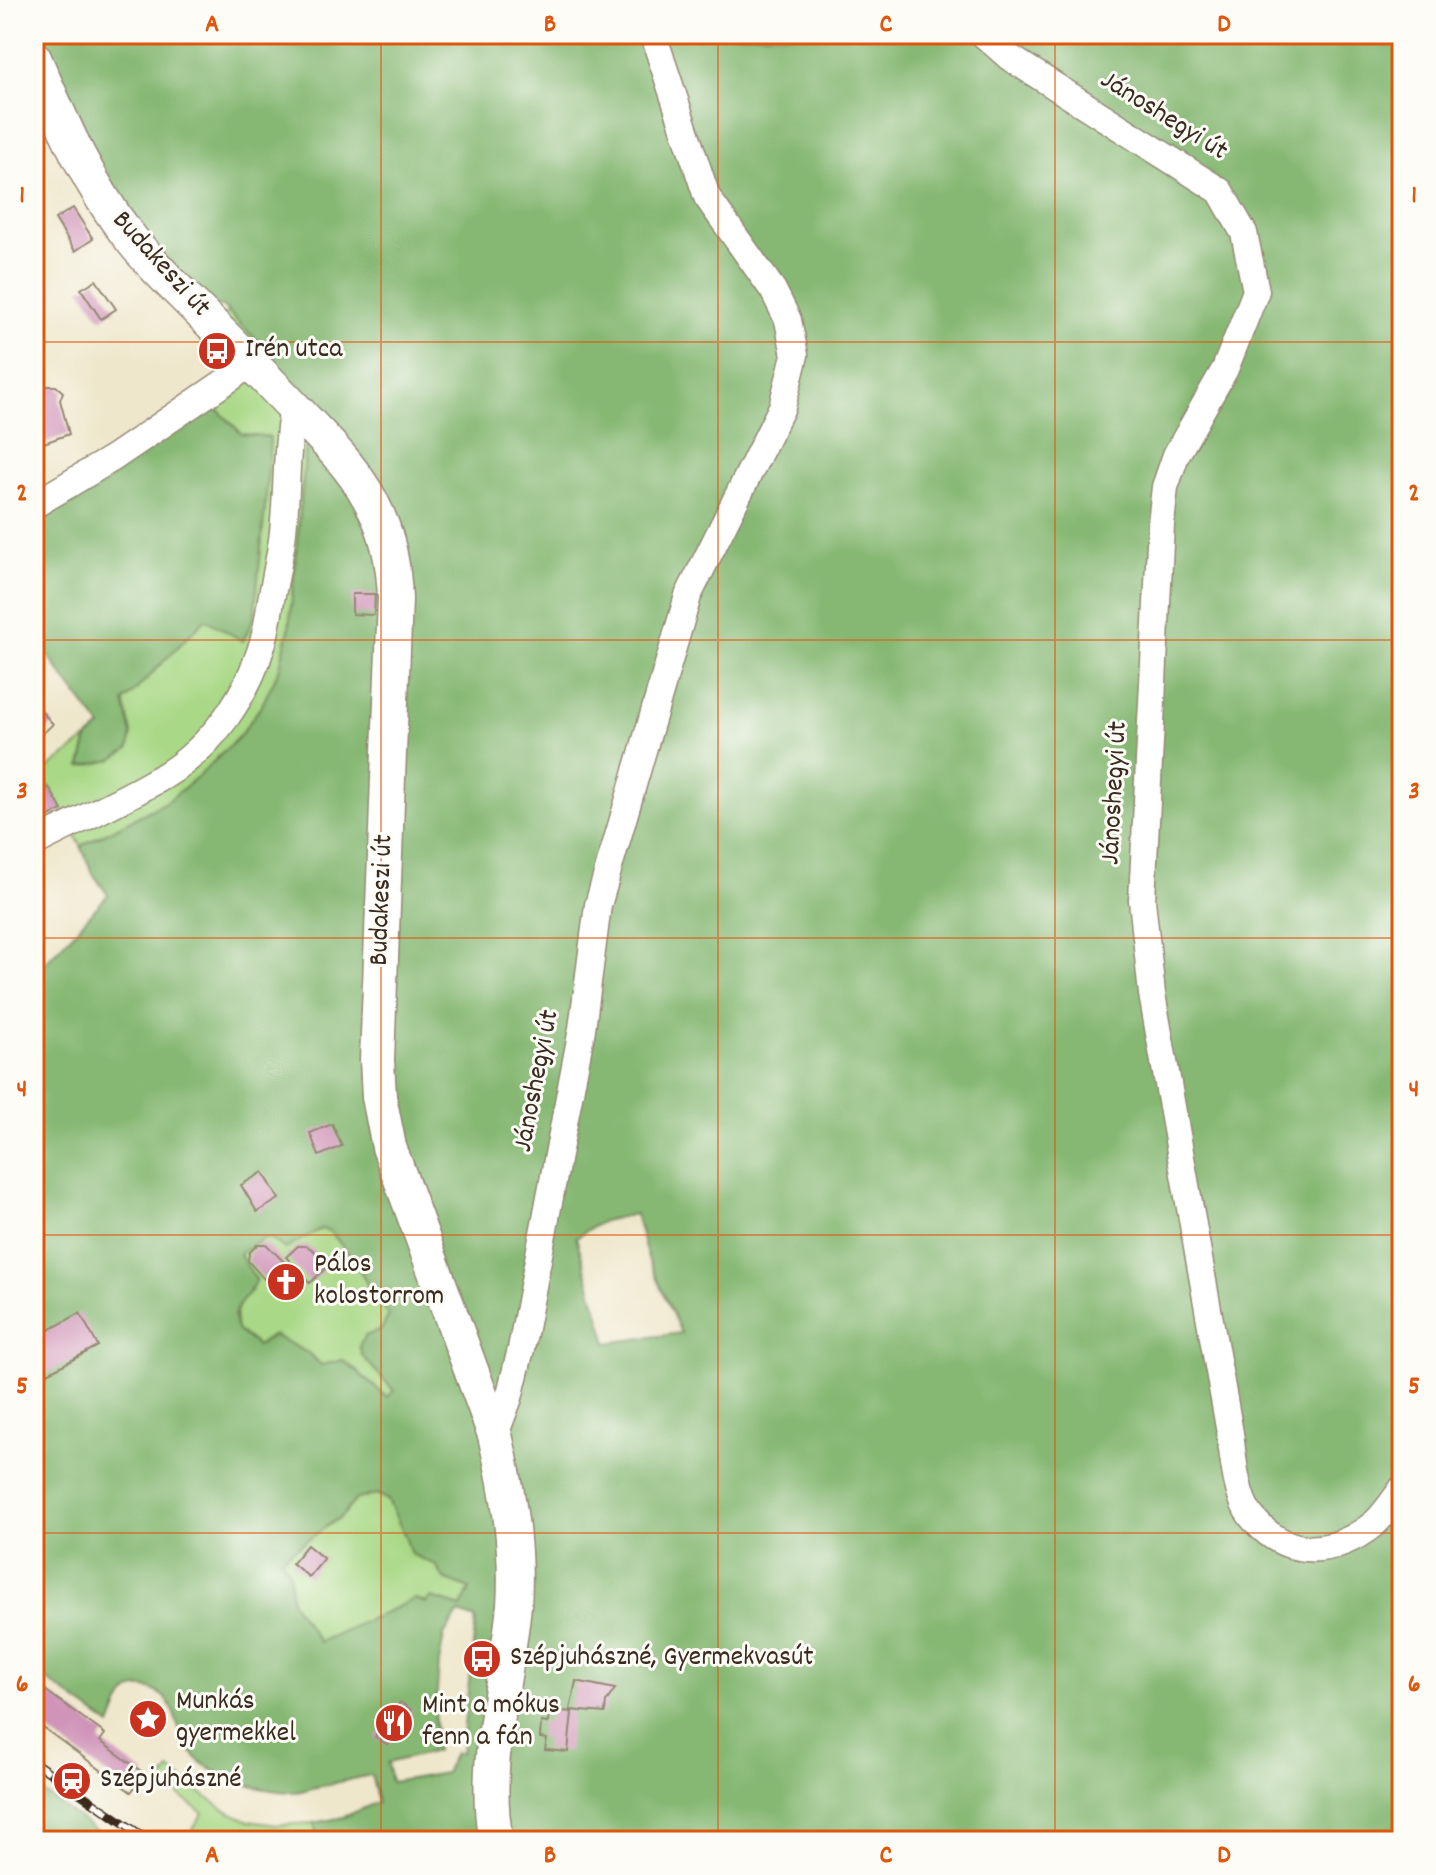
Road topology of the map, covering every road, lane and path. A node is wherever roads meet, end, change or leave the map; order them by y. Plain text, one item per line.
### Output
1 (653, 34) edge
2 (983, 34) edge
3 (34, 58) edge
4 (272, 384) junction
5 (34, 505) edge
6 (34, 843) edge
7 (495, 1399) junction
8 (1402, 1489) edge
9 (496, 1841) edge

1 - 7 street, Jánoshegyi út
2 - 8 street, Jánoshegyi út
3 - 4 main road, Budakeszi út
4 - 5 street
4 - 6 street
4 - 7 main road, Budakeszi út
7 - 9 main road, Budakeszi út

